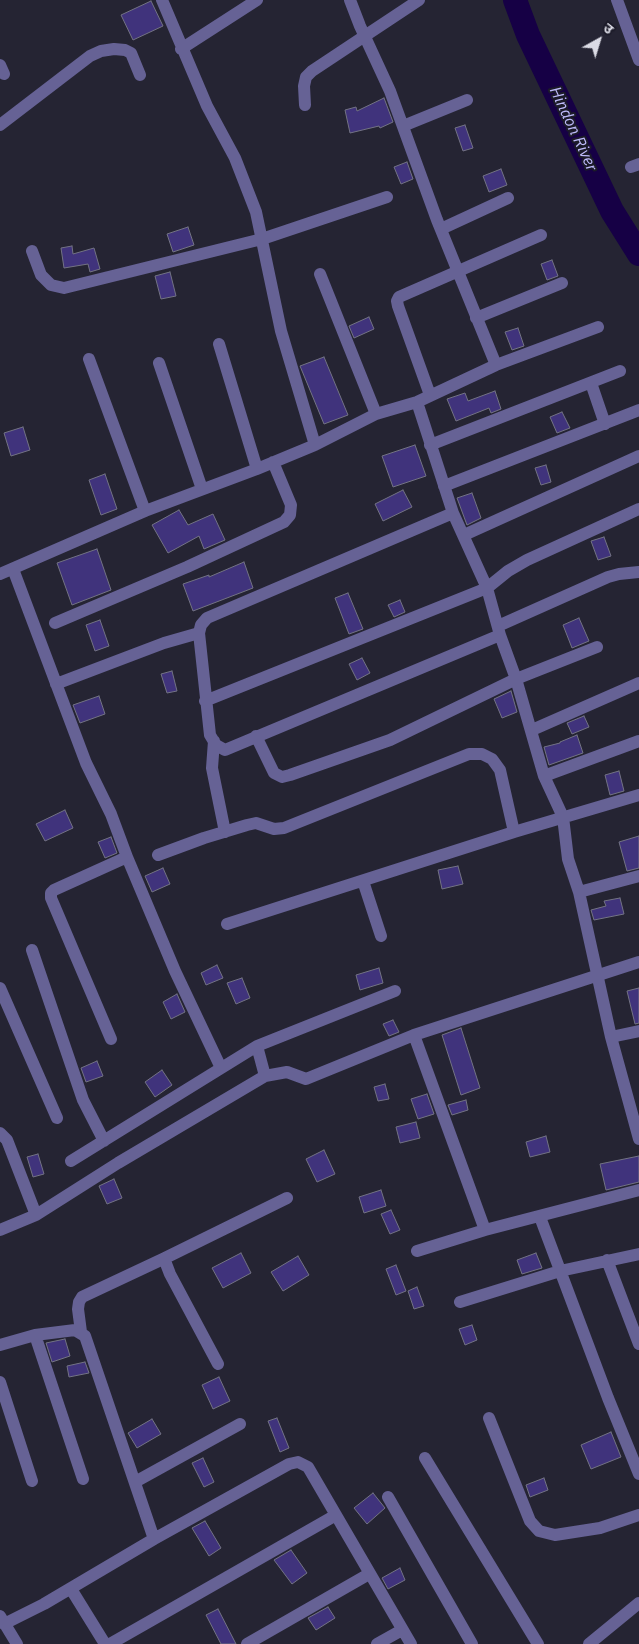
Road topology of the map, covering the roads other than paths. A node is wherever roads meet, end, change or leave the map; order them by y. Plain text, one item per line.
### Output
1 (162, 0) edge
2 (257, 0) edge
3 (350, 0) edge
4 (419, 0) edge
5 (616, 0) edge
6 (364, 36) junction
7 (181, 49) junction
8 (638, 56) edge
9 (140, 76) dead end
10 (467, 100) dead end
11 (305, 104) dead end
12 (0, 125) edge
13 (403, 126) junction
14 (386, 197) dead end
15 (508, 198) dead end
16 (441, 228) junction
17 (541, 235) dead end
18 (262, 238) junction
19 (32, 251) dead end
20 (458, 271) junction
21 (320, 274) dead end
22 (562, 283) dead end
23 (476, 318) junction
24 (598, 327) dead end
25 (219, 344) dead end
26 (89, 359) dead end
27 (159, 363) dead end
28 (496, 365) junction
29 (620, 371) dead end
30 (591, 383) junction
31 (430, 395) junction
32 (417, 402) junction
33 (638, 410) edge
34 (376, 414) junction
35 (606, 424) junction
36 (315, 445) junction
37 (430, 445) junction
38 (639, 456) edge
39 (273, 462) junction
40 (258, 469) junction
41 (444, 486) junction
42 (202, 488) junction
43 (639, 509) edge
44 (145, 511) junction
45 (453, 513) junction
46 (464, 535) junction
47 (13, 569) junction
48 (639, 572) edge
49 (0, 574) edge
50 (488, 588) junction
51 (55, 623) dead end
52 (499, 631) junction
53 (199, 632) junction
54 (596, 647) dead end
55 (516, 679) junction
56 (639, 683) edge
57 (56, 684) junction
58 (205, 701) junction
59 (532, 730) junction
60 (256, 736) junction
61 (214, 741) junction
62 (639, 741) edge
63 (544, 776) junction
64 (639, 795) edge
65 (563, 817) junction
66 (225, 832) junction
67 (514, 832) junction
68 (158, 855) dead end
69 (127, 857) junction
70 (639, 876) edge
71 (363, 881) junction
72 (579, 892) junction
73 (227, 924) dead end
74 (381, 936) dead end
75 (32, 950) dead end
76 (639, 962) edge
77 (597, 975) junction
78 (0, 988) edge
79 (395, 991) dead end
80 (639, 1031) edge
81 (414, 1035) junction
82 (611, 1038) junction
83 (111, 1039) dead end
84 (257, 1046) junction
85 (221, 1068) junction
86 (265, 1076) junction
87 (57, 1118) dead end
88 (637, 1123) edge
89 (0, 1133) edge
90 (639, 1139) edge
91 (104, 1141) junction
92 (71, 1161) dead end
93 (639, 1190) edge
94 (287, 1198) dead end
95 (36, 1215) junction
96 (540, 1217) junction
97 (0, 1230) edge
98 (485, 1230) junction
99 (418, 1251) dead end
100 (639, 1254) edge
101 (165, 1258) junction
102 (607, 1260) junction
103 (560, 1271) junction
104 (460, 1302) dead end
105 (81, 1332) junction
106 (35, 1335) junction
107 (639, 1344) edge
108 (0, 1345) edge
109 (218, 1364) dead end
110 (0, 1382) edge
111 (489, 1418) dead end
112 (240, 1424) dead end
113 (425, 1458) dead end
114 (639, 1474) edge
115 (83, 1479) dead end
116 (32, 1482) dead end
117 (135, 1482) junction
118 (388, 1497) dead end
119 (336, 1515) junction
120 (639, 1515) edge
121 (154, 1540) junction
122 (369, 1574) junction
123 (71, 1588) junction
124 (639, 1603) edge
125 (2, 1620) edge
126 (402, 1630) junction
127 (17, 1644) edge
128 (106, 1644) edge
129 (110, 1644) edge
130 (247, 1644) edge
131 (377, 1644) edge
132 (411, 1644) edge
133 (472, 1644) edge
134 (538, 1644) edge
135 (589, 1644) edge

1 - 7 street
2 - 7 street
3 - 6 street
4 - 6 street
5 - 8 street
6 - 11 street
6 - 13 street
7 - 18 street
9 - 12 street
10 - 13 street
13 - 16 street
14 - 18 street
15 - 16 street
16 - 20 street
17 - 20 street
18 - 19 street
18 - 36 street
20 - 23 street
20 - 31 street
21 - 34 street
22 - 23 street
23 - 28 street
24 - 28 street
25 - 40 street
26 - 44 street
27 - 42 street
28 - 31 street
29 - 30 street
30 - 35 street
30 - 37 street
31 - 32 street
32 - 34 street
32 - 37 street
33 - 35 street
34 - 36 street
35 - 41 street
36 - 39 street
37 - 41 street
38 - 46 street
39 - 40 street
39 - 51 street
40 - 42 street
41 - 45 street
42 - 44 street
43 - 50 street
44 - 47 street
45 - 46 street
45 - 53 street
46 - 50 street
47 - 49 street
47 - 57 street
48 - 52 street
50 - 52 street
50 - 58 street
52 - 55 street
52 - 60 street
53 - 57 street
53 - 58 street
54 - 55 street
55 - 59 street
55 - 60 street
56 - 59 street
57 - 69 street
58 - 61 street
59 - 63 street
60 - 61 street
61 - 66 street
62 - 63 street
63 - 65 street
64 - 65 street
65 - 67 street
65 - 72 street
66 - 67 street
66 - 68 street
67 - 71 street
69 - 83 street
69 - 85 street
70 - 72 street
71 - 73 street
71 - 74 street
72 - 77 street
75 - 91 street
76 - 77 street
77 - 81 street
77 - 82 street
78 - 87 street
79 - 84 street
80 - 82 street
81 - 86 street
81 - 98 street
82 - 88 street
84 - 85 street
84 - 86 street
85 - 91 street
86 - 95 street
88 - 90 street
89 - 95 street
91 - 92 street
93 - 96 street
94 - 101 street
95 - 97 street
96 - 98 street
96 - 103 street
98 - 99 street
100 - 102 street
101 - 105 street
101 - 109 street
102 - 103 street
102 - 107 street
103 - 104 street
103 - 114 street
105 - 106 street
105 - 117 street
106 - 108 street
106 - 115 street
110 - 116 street
111 - 120 street
112 - 117 street
113 - 134 street
117 - 121 street
118 - 133 street
119 - 121 street
119 - 122 street
119 - 129 street
121 - 123 street
122 - 126 street
122 - 130 street
123 - 125 street
123 - 128 street
124 - 135 street
125 - 127 street
126 - 131 street
126 - 132 street

